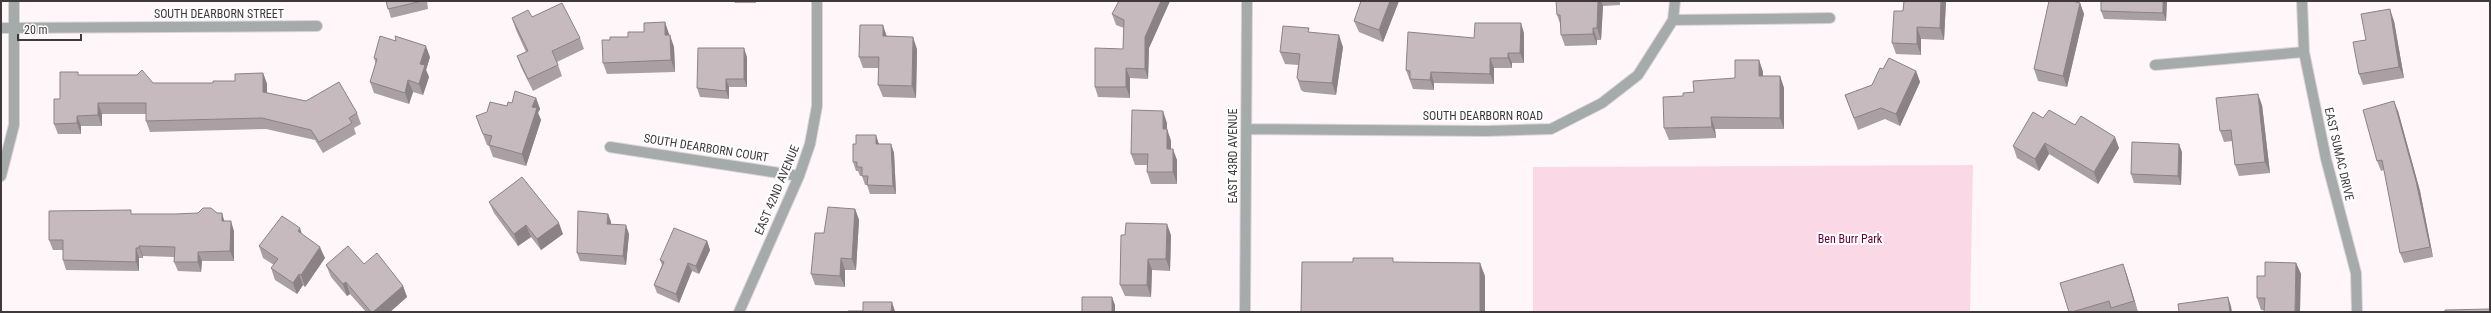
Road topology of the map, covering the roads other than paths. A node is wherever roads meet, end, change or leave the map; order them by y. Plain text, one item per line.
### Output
1 (14, 1) edge
2 (817, 1) edge
3 (1248, 1) edge
4 (1675, 1) edge
5 (2302, 1) edge
6 (1830, 18) dead end
7 (1673, 20) junction
8 (317, 26) dead end
9 (1, 28) edge
10 (14, 28) junction
11 (2304, 52) junction
12 (2155, 65) dead end
13 (1246, 129) junction
14 (610, 147) dead end
15 (1, 176) edge
16 (799, 176) junction
17 (739, 312) edge
18 (1245, 312) edge
19 (2358, 312) edge

1 - 10 street
2 - 16 street, EAST 42ND AVENUE
3 - 13 street, EAST 43RD AVENUE
4 - 7 street
5 - 11 street, EAST SUMAC DRIVE
6 - 7 street
7 - 13 street, SOUTH DEARBORN ROAD
8 - 10 street, SOUTH DEARBORN STREET
9 - 10 street, SOUTH DEARBORN STREET
10 - 15 street
11 - 12 street
11 - 19 street, EAST SUMAC DRIVE
13 - 18 street, EAST 43RD AVENUE
14 - 16 street, SOUTH DEARBORN COURT
16 - 17 street, EAST 42ND AVENUE

